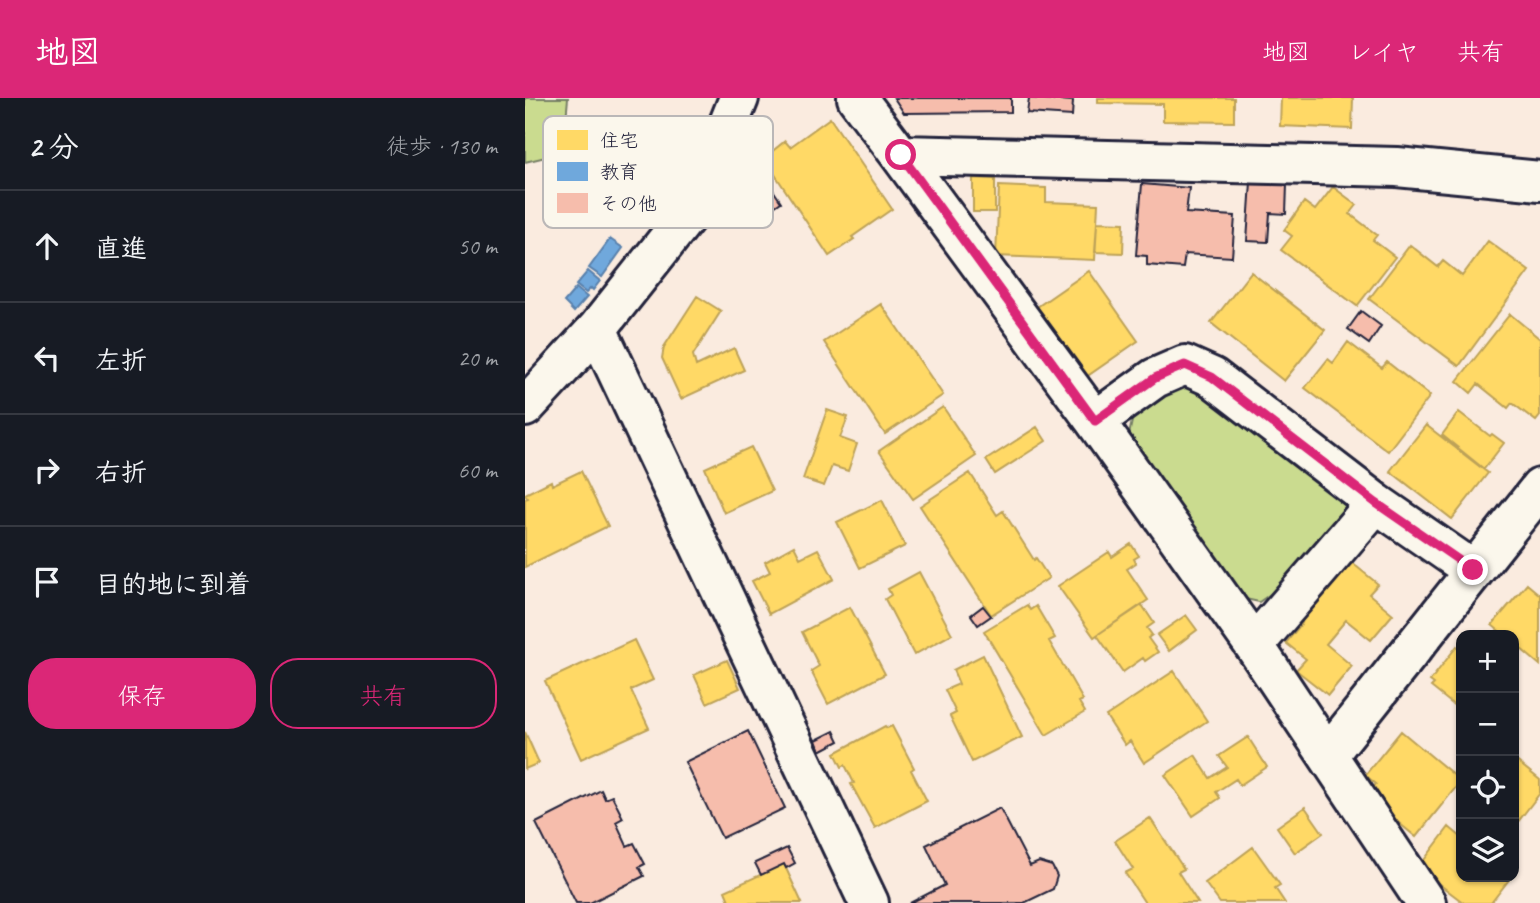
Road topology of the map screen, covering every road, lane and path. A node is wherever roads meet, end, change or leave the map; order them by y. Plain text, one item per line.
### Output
1 (739, 98) edge
2 (857, 98) edge
3 (732, 116) edge
4 (901, 155) junction
5 (1540, 181) edge
6 (677, 228) edge
7 (597, 329) junction
8 (525, 407) edge
9 (1095, 421) junction
10 (1540, 488) edge
11 (1376, 503) junction
12 (1473, 570) junction
13 (1254, 645) junction
14 (1328, 755) junction
15 (869, 903) edge
16 (1426, 903) edge

1 - 3 street
2 - 4 street
4 - 5 street
4 - 9 street
6 - 7 street
7 - 8 street
7 - 15 street
9 - 11 street
9 - 13 street
10 - 12 street
11 - 12 street
11 - 13 street
12 - 14 street
13 - 14 street
14 - 16 street

